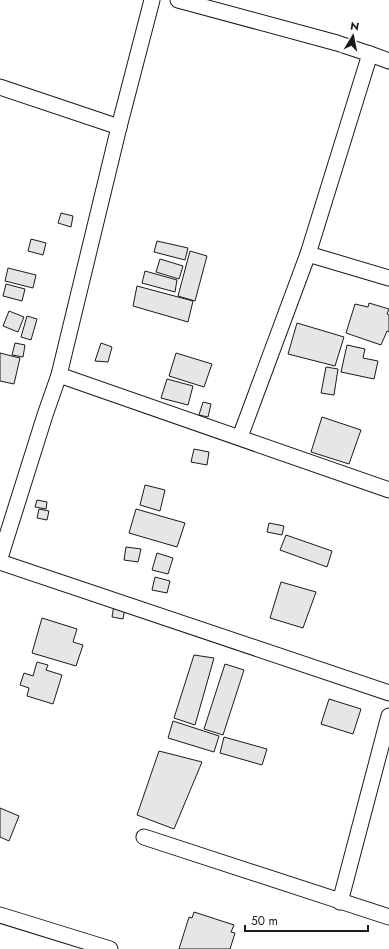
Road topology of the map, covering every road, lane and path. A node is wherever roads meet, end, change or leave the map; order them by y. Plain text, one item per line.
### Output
1 (152, 0) edge
2 (178, 0) edge
3 (370, 54) junction
4 (389, 61) edge
5 (0, 87) edge
6 (119, 127) junction
7 (308, 254) junction
8 (389, 278) edge
9 (59, 375) junction
10 (240, 437) junction
11 (389, 490) edge
12 (0, 558) edge
13 (0, 562) edge
14 (389, 693) edge
15 (389, 716) edge
16 (144, 837) dead end
17 (340, 902) junction
18 (0, 915) edge
19 (389, 917) edge
20 (89, 946) edge
21 (110, 949) edge

1 - 6 street
2 - 3 street
3 - 4 street
3 - 7 street
5 - 6 street
6 - 9 street
7 - 8 street
7 - 10 street
9 - 10 street
9 - 12 street
10 - 11 street
13 - 14 street
15 - 17 street
16 - 17 street
17 - 19 street
18 - 20 street
20 - 21 street

